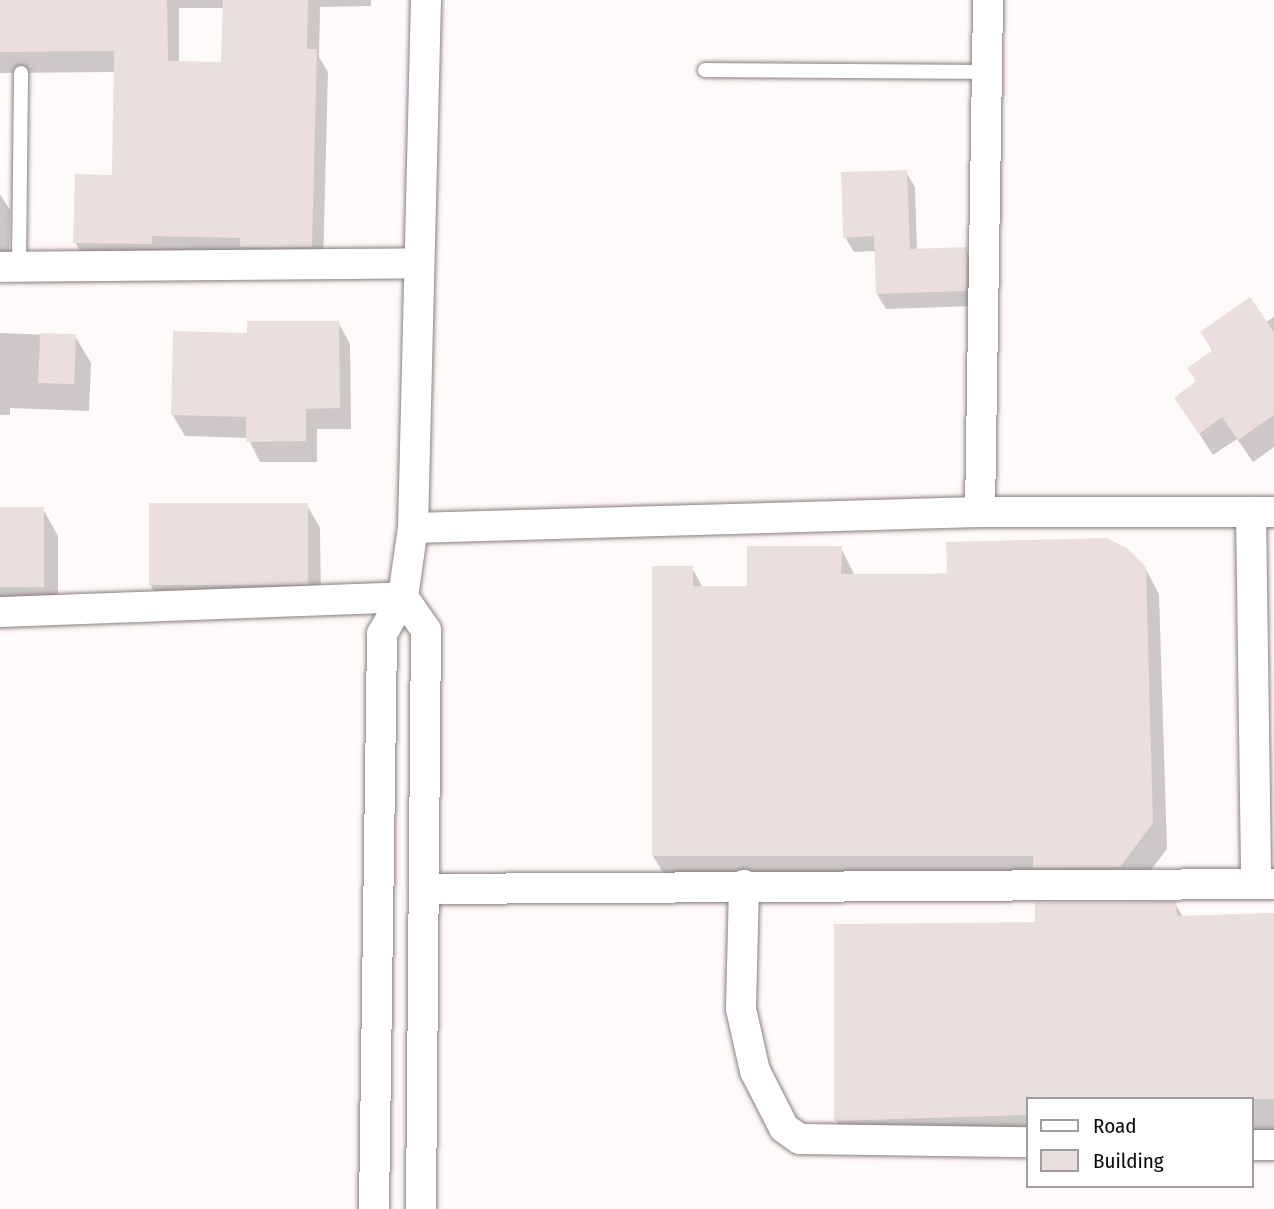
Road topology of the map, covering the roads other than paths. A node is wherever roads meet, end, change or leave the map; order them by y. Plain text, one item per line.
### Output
1 (425, 0) edge
2 (988, 0) edge
3 (705, 70) dead end
4 (987, 72) junction
5 (21, 73) dead end
6 (417, 263) junction
7 (10, 267) edge
8 (980, 512) junction
9 (1263, 512) edge
10 (413, 528) junction
11 (403, 597) junction
12 (0, 612) edge
13 (1265, 884) edge
14 (744, 885) junction
15 (424, 889) junction
16 (1026, 1142) edge
17 (1253, 1145) edge
18 (1274, 1145) edge
19 (374, 1209) edge
20 (421, 1209) edge

1 - 6 street
2 - 4 street
3 - 4 lane
4 - 8 street
5 - 7 lane
6 - 7 street
6 - 10 street
8 - 9 street
8 - 10 street
9 - 13 street
10 - 11 street
11 - 12 street
11 - 15 street
11 - 19 street
13 - 14 street
14 - 15 street
14 - 16 street
15 - 20 street
17 - 18 street

